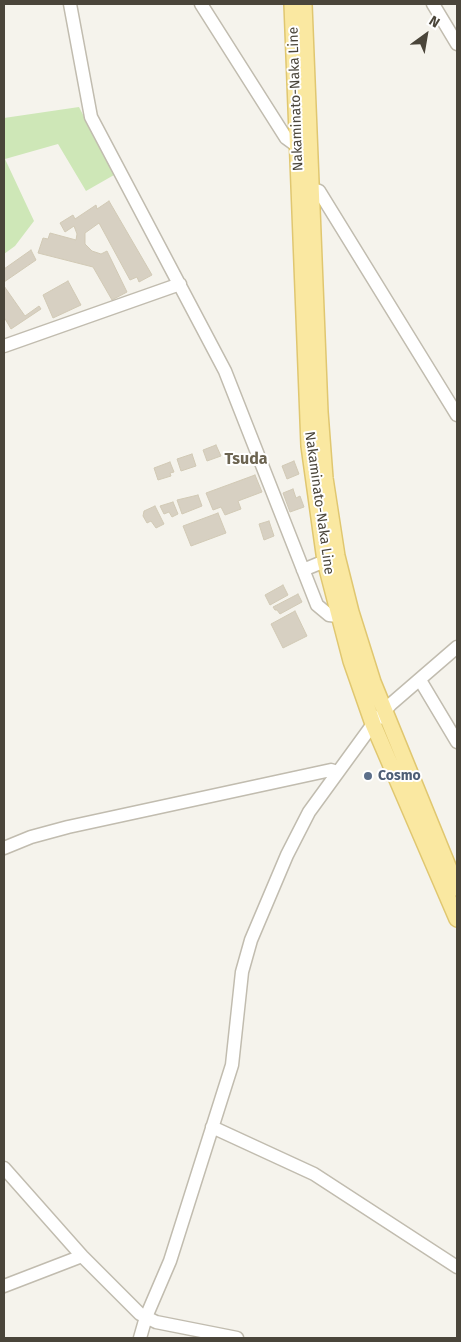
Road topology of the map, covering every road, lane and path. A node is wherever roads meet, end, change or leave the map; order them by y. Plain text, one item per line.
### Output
1 (70, 4) edge
2 (202, 4) edge
3 (292, 4) edge
4 (304, 4) edge
5 (433, 4) edge
6 (457, 44) edge
7 (298, 146) junction
8 (312, 189) junction
9 (180, 284) junction
10 (4, 346) edge
11 (457, 415) edge
12 (325, 561) junction
13 (303, 570) junction
14 (338, 616) junction
15 (457, 647) edge
16 (420, 680) junction
17 (384, 712) junction
18 (373, 724) junction
19 (457, 742) edge
20 (337, 772) junction
21 (4, 848) edge
22 (457, 888) edge
23 (457, 919) edge
24 (212, 1127) junction
25 (4, 1168) edge
26 (82, 1256) junction
27 (457, 1267) edge
28 (4, 1286) edge
29 (146, 1317) junction
30 (140, 1338) edge
31 (237, 1338) edge

1 - 9 street
2 - 7 street
3 - 7 main road, Nakaminato-Naka Line
4 - 8 main road, Nakaminato-Naka Line
5 - 6 street
7 - 12 main road, Nakaminato-Naka Line
8 - 11 street
8 - 17 main road, Nakaminato-Naka Line
9 - 10 street
9 - 13 street
12 - 13 street
12 - 14 main road, Nakaminato-Naka Line
13 - 14 street
14 - 18 main road, Nakaminato-Naka Line
15 - 16 street
16 - 17 street
16 - 19 street
17 - 18 street
17 - 22 main road, Nakaminato-Naka Line
18 - 20 street
18 - 23 main road, Nakaminato-Naka Line
20 - 21 street
20 - 24 street
24 - 27 street
24 - 29 street
25 - 26 street
26 - 28 street
26 - 29 street
29 - 30 street
29 - 31 street

